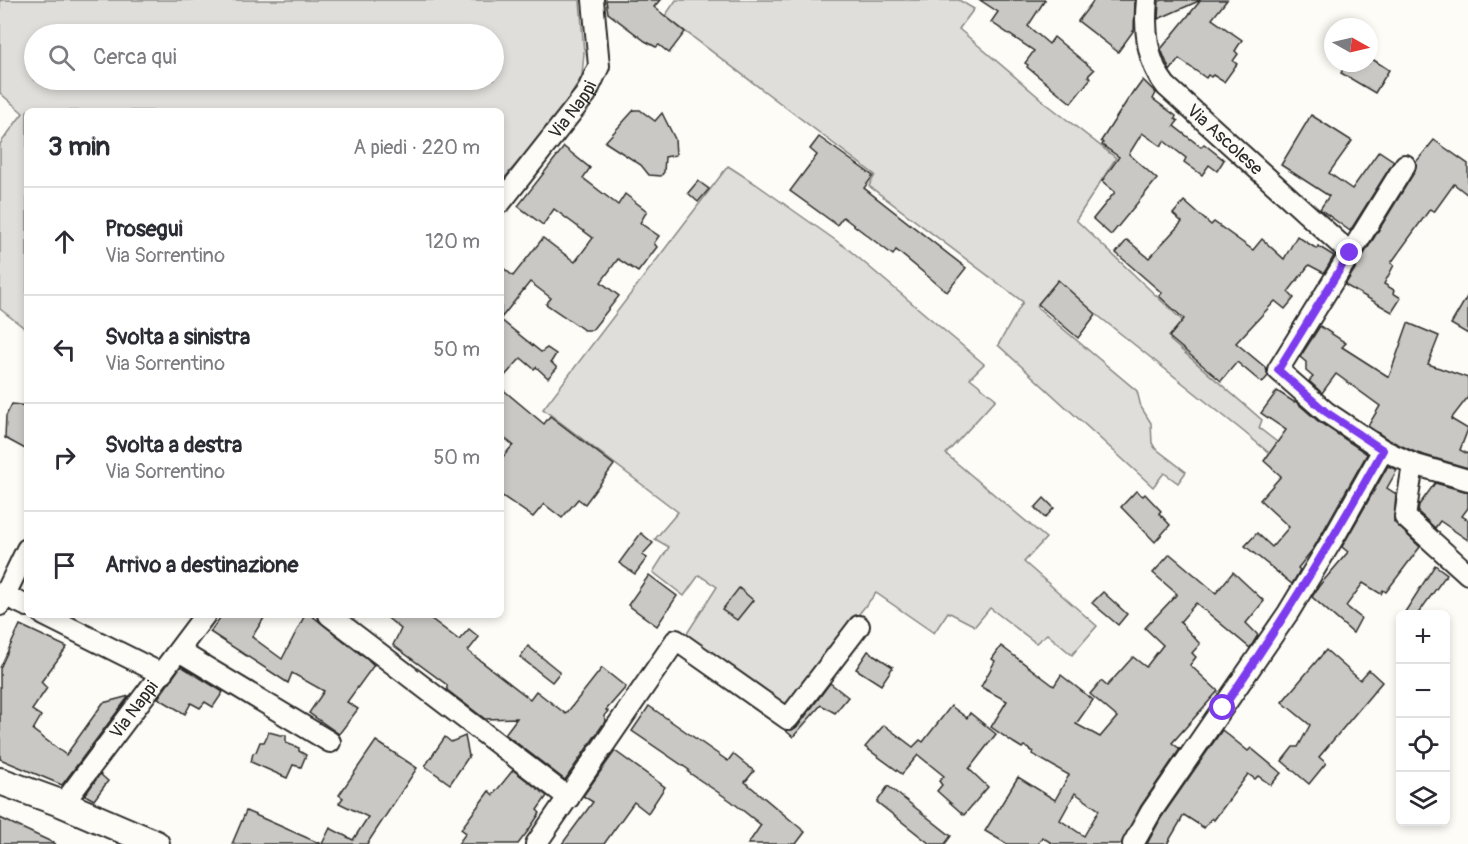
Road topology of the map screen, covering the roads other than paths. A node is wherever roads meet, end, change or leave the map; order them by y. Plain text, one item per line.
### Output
1 (594, 0) edge
2 (1147, 0) edge
3 (1405, 165) dead end
4 (504, 198) edge
5 (1350, 253) junction
6 (1383, 450) junction
7 (1413, 464) junction
8 (1468, 480) edge
9 (24, 555) edge
10 (1468, 574) edge
11 (2, 598) edge
12 (24, 605) edge
13 (51, 618) edge
14 (203, 618) edge
15 (333, 618) edge
16 (859, 626) dead end
17 (179, 651) junction
18 (162, 674) junction
19 (330, 742) dead end
20 (0, 781) edge
21 (568, 798) junction
22 (63, 804) junction
23 (119, 837) edge
24 (156, 844) edge
25 (536, 844) edge
26 (1133, 844) edge

1 - 4 street, Via Nappi
2 - 5 street, Via Ascolese
3 - 5 street
5 - 6 street
6 - 7 street
6 - 26 street
7 - 8 street
7 - 10 street
9 - 11 street
11 - 12 street
13 - 18 street
14 - 17 street, Via Nappi
15 - 21 street
16 - 21 street
17 - 18 street, Via Nappi
17 - 19 street
18 - 22 street, Via Nappi
20 - 22 street
21 - 25 street
22 - 23 street
23 - 24 street

